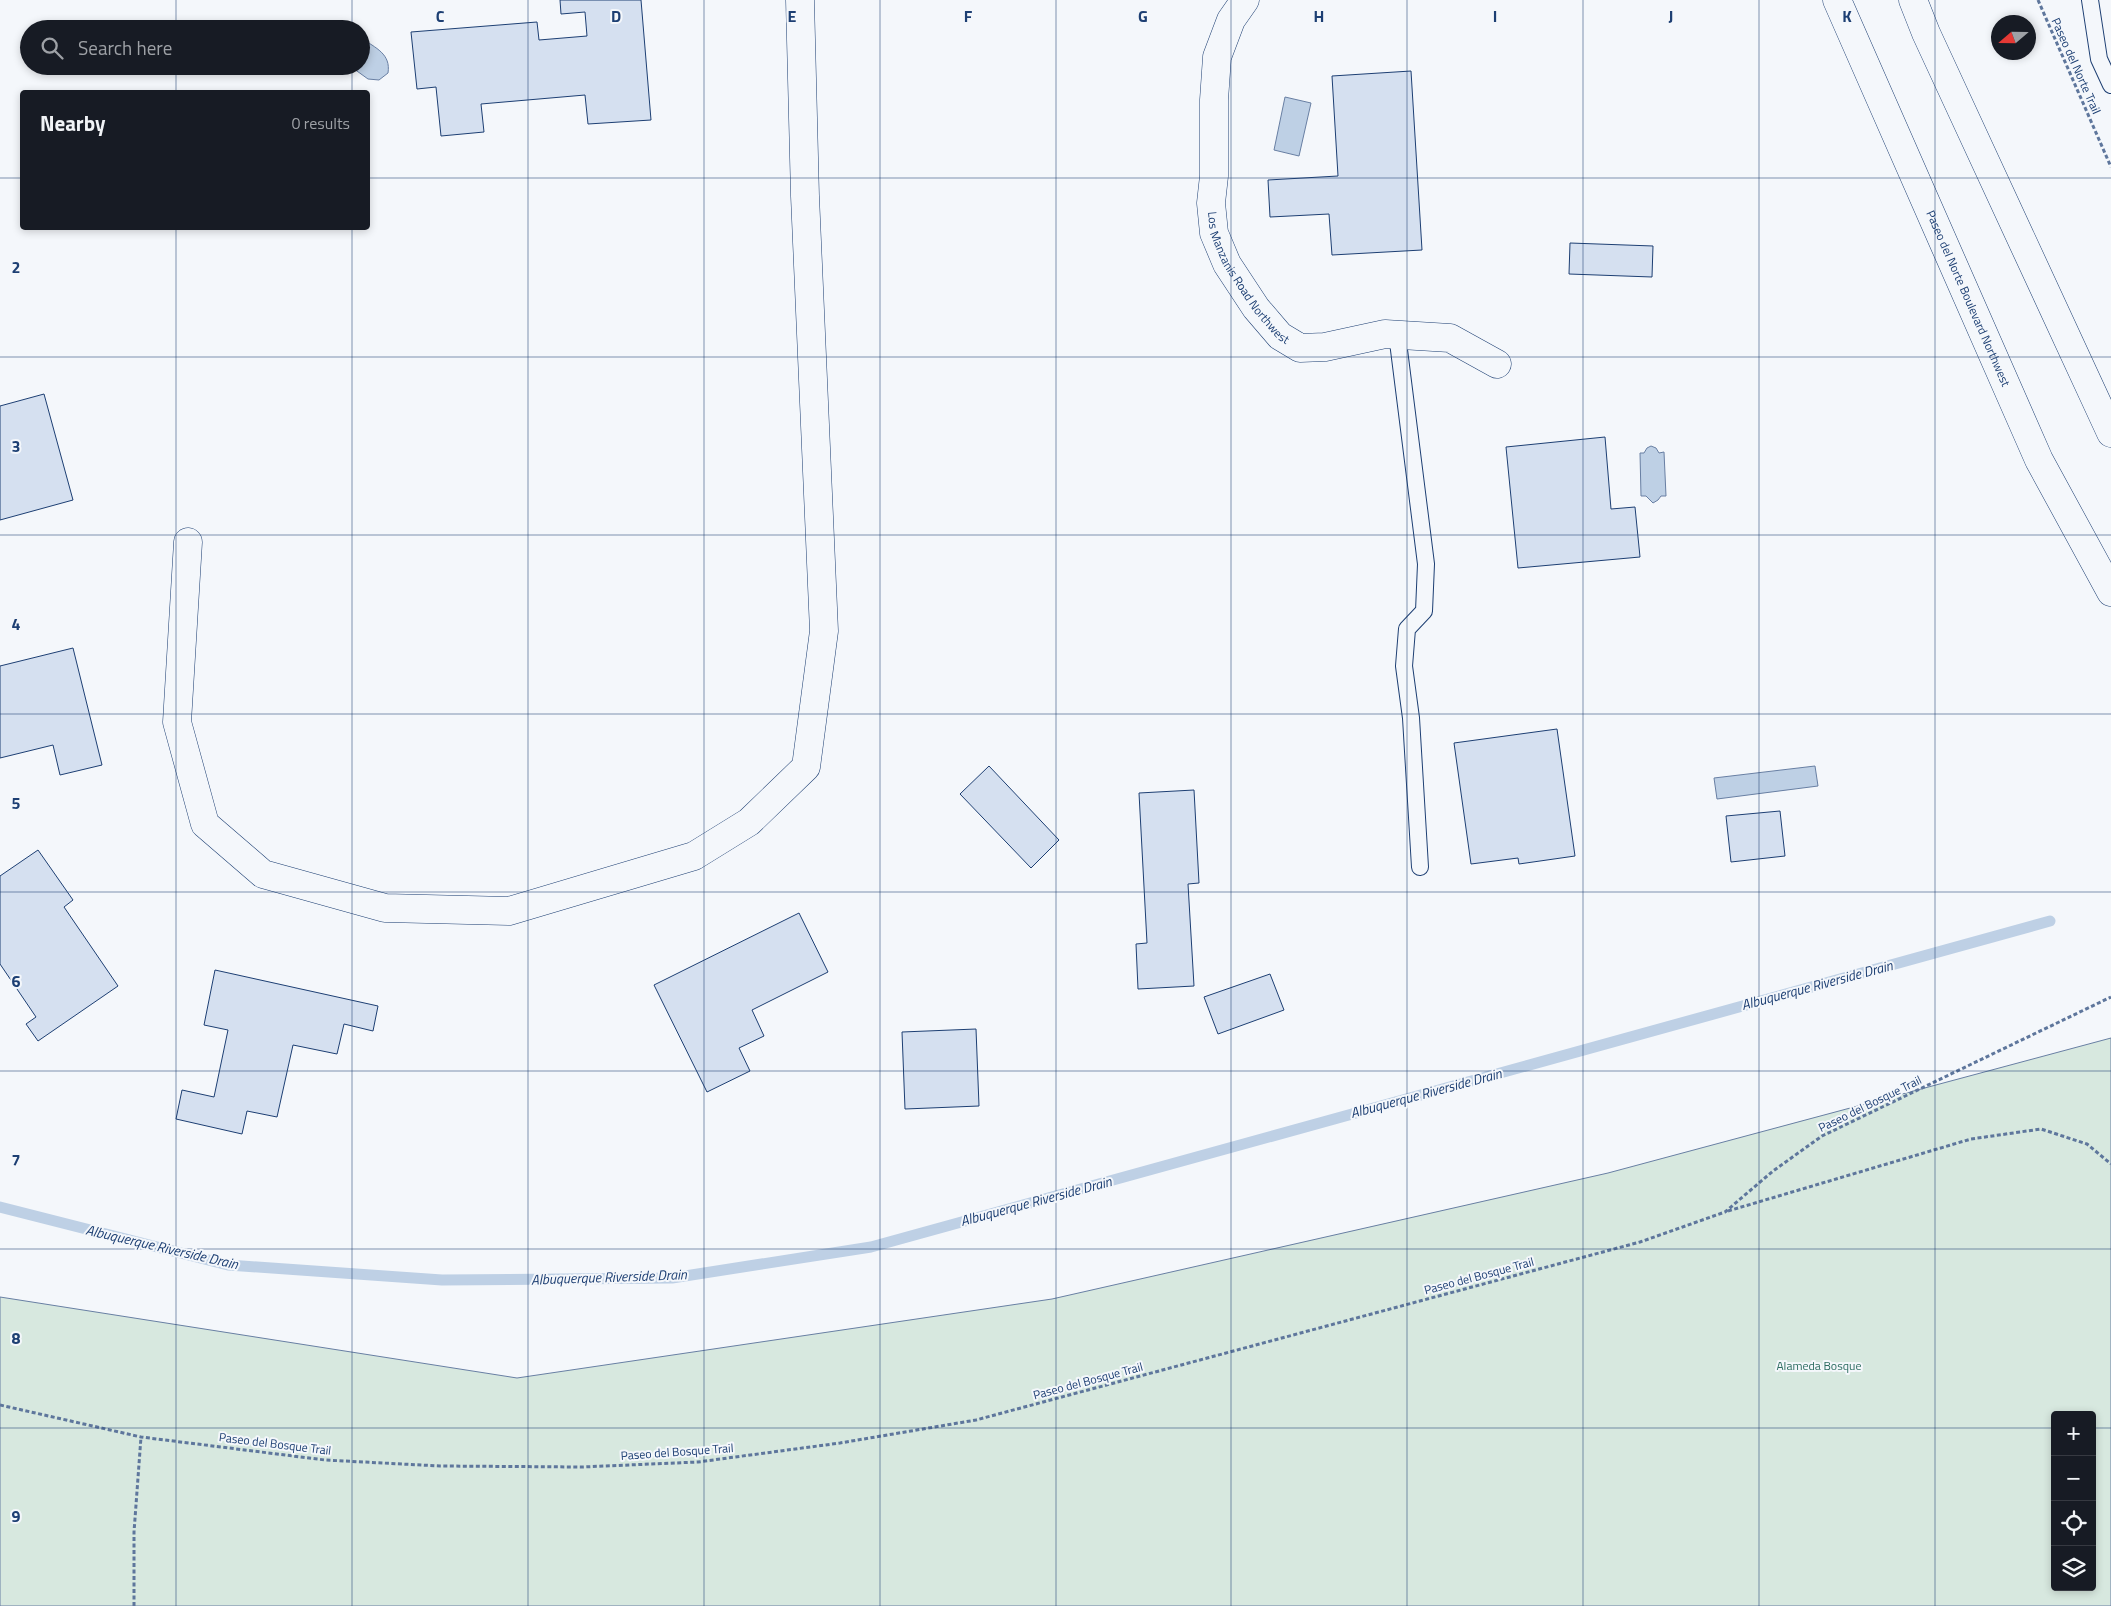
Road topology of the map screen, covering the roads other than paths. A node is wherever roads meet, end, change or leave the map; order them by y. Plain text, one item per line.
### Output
1 (800, 0) edge
2 (1245, 0) edge
3 (1837, 0) edge
4 (1913, 0) edge
5 (2090, 0) edge
6 (2111, 85) edge
7 (1396, 334) junction
8 (1497, 364) dead end
9 (2111, 433) edge
10 (188, 542) dead end
11 (2111, 592) edge
12 (1420, 867) dead end

1 - 10 main road
2 - 7 main road, Los Manzanis Road Northwest
3 - 11 main road, Paseo del Norte Boulevard Northwest
4 - 9 main road
5 - 6 lane
7 - 8 main road, Los Manzanis Road Northwest
7 - 12 lane

